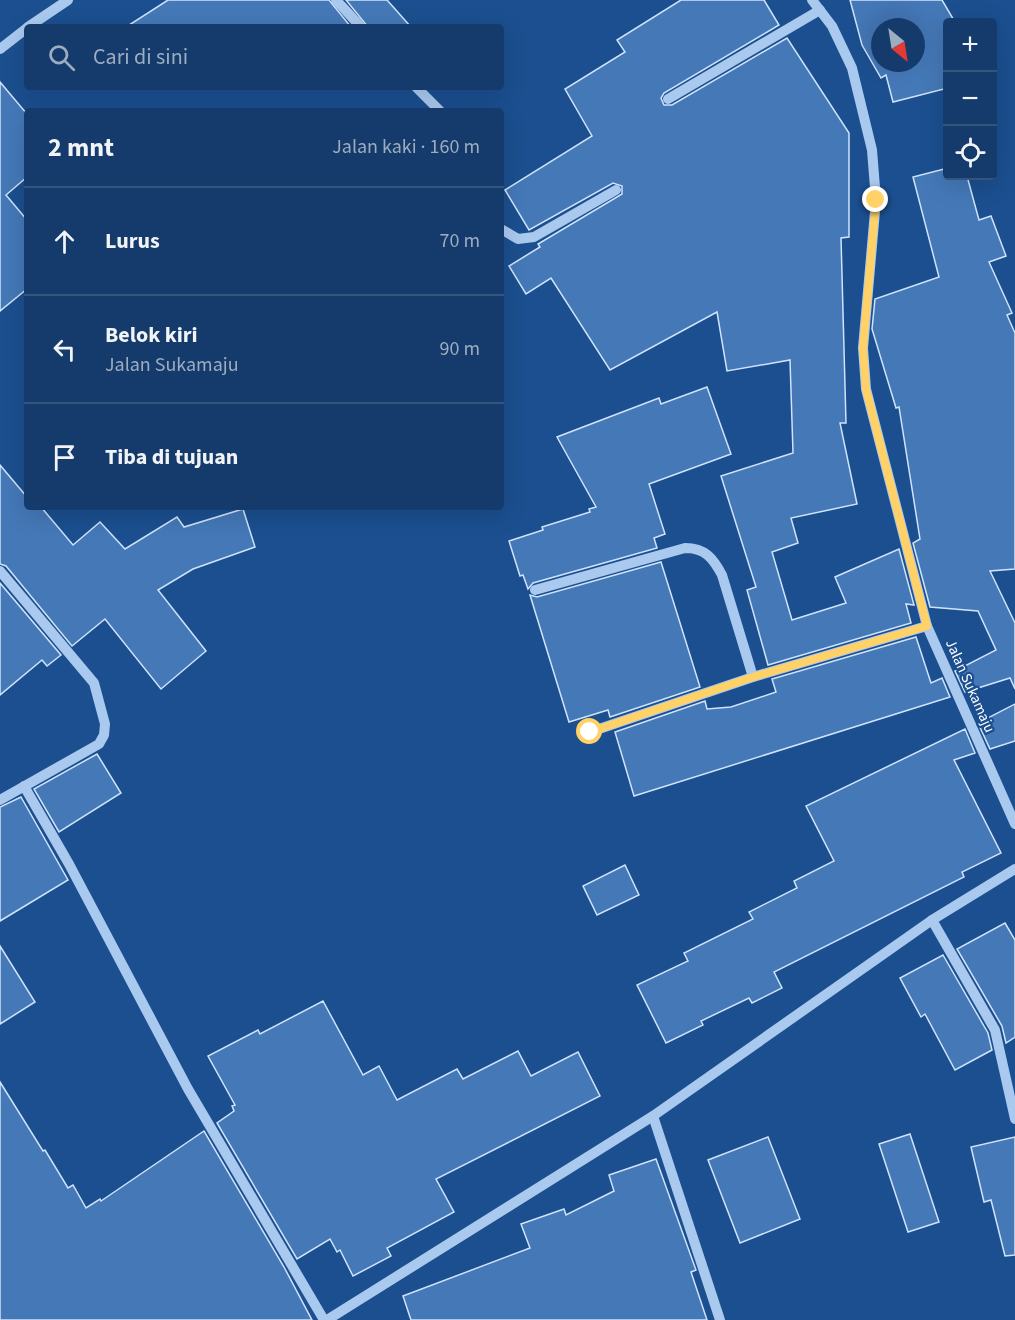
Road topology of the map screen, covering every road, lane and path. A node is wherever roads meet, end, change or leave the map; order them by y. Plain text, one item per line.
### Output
1 (68, 0) edge
2 (336, 0) edge
3 (812, 0) edge
4 (820, 10) junction
5 (32, 24) edge
6 (358, 24) edge
7 (24, 30) edge
8 (0, 49) edge
9 (419, 90) edge
10 (668, 99) dead end
11 (437, 108) edge
12 (616, 190) dead end
13 (504, 231) edge
14 (0, 571) edge
15 (535, 590) dead end
16 (927, 626) junction
17 (753, 677) junction
18 (590, 732) dead end
19 (24, 786) junction
20 (0, 800) edge
21 (1015, 824) edge
22 (1015, 869) edge
23 (932, 920) junction
24 (653, 1116) junction
25 (1015, 1119) edge
26 (325, 1320) edge
27 (720, 1320) edge

1 - 5 street
2 - 6 street
3 - 4 street, Jalan Sukamaju
4 - 10 street
4 - 16 street, Jalan Sukamaju
7 - 8 street
9 - 11 street
12 - 13 street
14 - 19 street
15 - 17 street
16 - 17 street
16 - 21 street, Jalan Sukamaju
17 - 18 street
19 - 20 street
19 - 26 street
22 - 23 street
23 - 24 street
23 - 25 street
24 - 26 street
24 - 27 street

